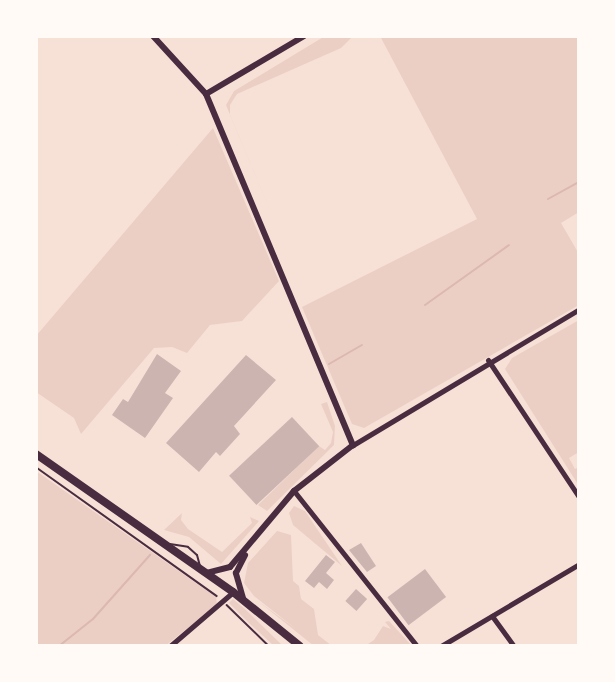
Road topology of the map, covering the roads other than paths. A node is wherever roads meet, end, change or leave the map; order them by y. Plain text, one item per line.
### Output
1 (153, 36) edge
2 (304, 36) edge
3 (206, 94) junction
4 (579, 309) edge
5 (488, 360) junction
6 (353, 444) junction
7 (36, 454) edge
8 (294, 491) junction
9 (579, 497) edge
10 (249, 546) junction
11 (579, 564) edge
12 (203, 570) junction
13 (233, 592) junction
14 (243, 600) junction
15 (492, 615) junction
16 (170, 646) edge
17 (300, 646) edge
18 (417, 646) edge
19 (441, 646) edge
20 (514, 646) edge

1 - 3 street
2 - 3 street
3 - 6 street
4 - 5 street
5 - 6 street
5 - 9 street
6 - 8 street
7 - 12 main road
8 - 10 street
8 - 18 street
10 - 12 street
10 - 14 street
11 - 15 street
12 - 13 main road
13 - 14 main road
13 - 16 street
14 - 17 main road
15 - 19 street
15 - 20 street

